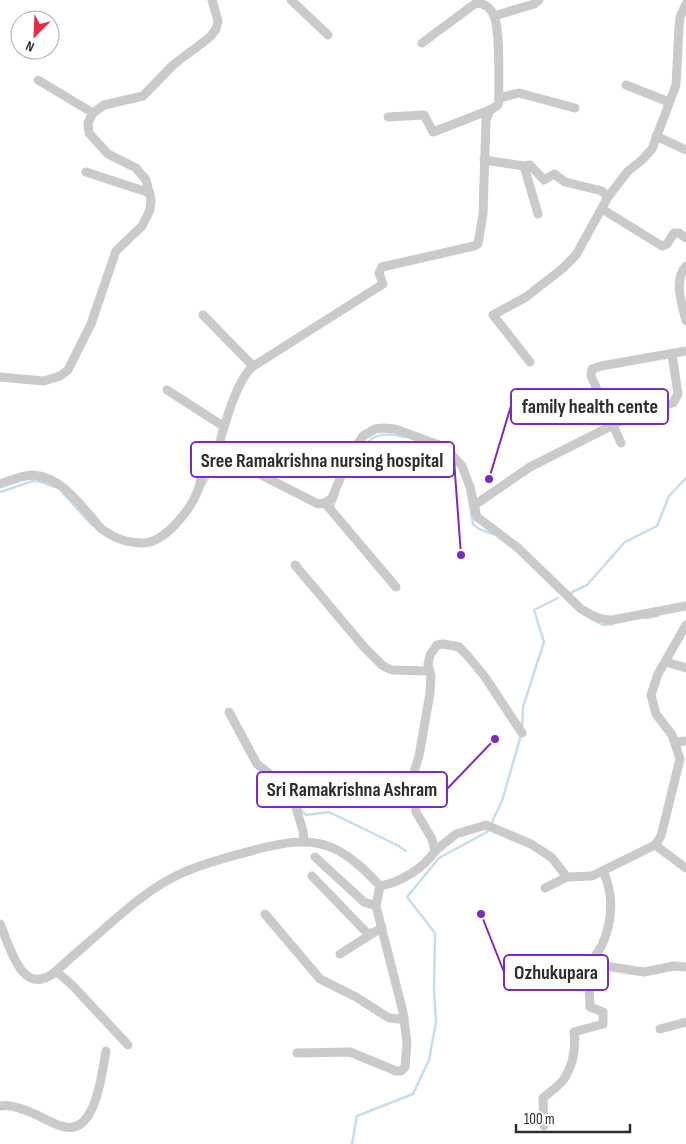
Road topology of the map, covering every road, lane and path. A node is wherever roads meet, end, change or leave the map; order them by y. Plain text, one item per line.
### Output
1 (212, 0) edge
2 (291, 0) edge
3 (539, 0) edge
4 (686, 4) edge
5 (494, 16) junction
6 (328, 35) dead end
7 (422, 43) dead end
8 (38, 80) dead end
9 (626, 85) dead end
10 (499, 98) junction
11 (669, 102) junction
12 (574, 108) dead end
13 (490, 110) junction
14 (93, 113) junction
15 (388, 117) dead end
16 (656, 136) junction
17 (686, 150) edge
18 (484, 160) junction
19 (524, 166) junction
20 (86, 172) dead end
21 (150, 193) junction
22 (608, 197) junction
23 (602, 209) junction
24 (538, 214) dead end
25 (686, 238) edge
26 (686, 266) edge
27 (203, 314) dead end
28 (685, 316) edge
29 (686, 351) edge
30 (672, 354) junction
31 (530, 362) dead end
32 (253, 366) junction
33 (0, 377) edge
34 (167, 390) dead end
35 (612, 425) junction
36 (223, 426) junction
37 (621, 443) dead end
38 (216, 458) junction
39 (0, 484) edge
40 (325, 503) junction
41 (476, 504) junction
42 (295, 565) dead end
43 (396, 587) dead end
44 (686, 606) edge
45 (686, 625) edge
46 (666, 662) junction
47 (686, 668) edge
48 (430, 671) junction
49 (229, 712) dead end
50 (522, 733) dead end
51 (676, 742) junction
52 (686, 742) edge
53 (683, 760) edge
54 (344, 786) dead end
55 (415, 801) junction
56 (304, 842) junction
57 (655, 845) junction
58 (435, 851) junction
59 (315, 858) dead end
60 (686, 868) edge
61 (603, 871) junction
62 (312, 876) dead end
63 (567, 877) junction
64 (380, 886) junction
65 (545, 888) dead end
66 (376, 906) junction
67 (265, 914) dead end
68 (0, 924) edge
69 (382, 928) junction
70 (373, 933) junction
71 (340, 954) dead end
72 (591, 964) junction
73 (686, 967) edge
74 (56, 971) junction
75 (404, 1017) junction
76 (686, 1022) edge
77 (660, 1029) dead end
78 (128, 1045) dead end
79 (106, 1051) dead end
80 (297, 1053) dead end
81 (0, 1106) edge
82 (544, 1126) dead end

1 - 14 street
2 - 6 street
3 - 5 street
4 - 11 street
5 - 7 street
5 - 10 street
8 - 14 street
9 - 11 street
10 - 12 street
10 - 13 street
11 - 16 street
13 - 15 street
13 - 18 street
14 - 21 street
16 - 17 street
16 - 22 street
18 - 19 street
18 - 32 street
19 - 22 street
19 - 24 street
20 - 21 street
21 - 33 street
22 - 23 street
23 - 25 street
23 - 31 street
26 - 28 street
27 - 32 street
29 - 30 street
30 - 35 street
30 - 35 street
32 - 36 street
34 - 36 street
35 - 37 street
35 - 41 street
36 - 38 street
38 - 39 street
38 - 40 street
40 - 41 street
40 - 43 street
41 - 44 street
42 - 48 street
45 - 46 street
46 - 47 street
46 - 51 street
48 - 50 street
48 - 55 street
49 - 56 street
51 - 52 street
51 - 53 street
53 - 57 street
54 - 55 street
55 - 58 street
56 - 64 street
56 - 74 street
57 - 60 street
57 - 61 street
58 - 63 street
58 - 64 street
59 - 66 street
61 - 63 street
61 - 72 street
62 - 70 street
63 - 65 street
64 - 66 street
66 - 69 street
67 - 75 street
68 - 74 street
69 - 70 street
69 - 75 street
70 - 71 street
72 - 73 street
72 - 82 street
74 - 78 street
75 - 80 street
76 - 77 street
79 - 81 street

